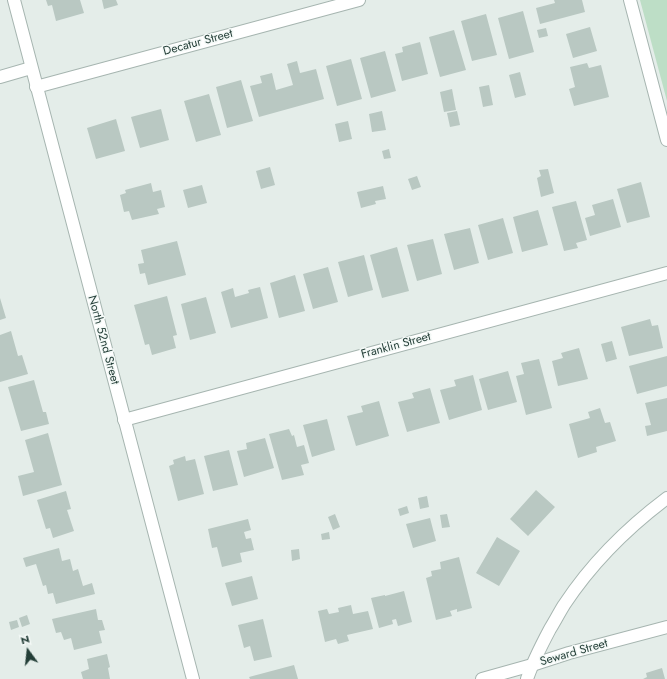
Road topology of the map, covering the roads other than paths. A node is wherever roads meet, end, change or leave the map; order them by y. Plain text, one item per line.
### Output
1 (14, 0) edge
2 (359, 0) edge
3 (630, 0) edge
4 (31, 68) junction
5 (0, 77) edge
6 (36, 87) junction
7 (667, 140) edge
8 (667, 273) edge
9 (124, 420) junction
10 (667, 498) edge
11 (667, 627) edge
12 (532, 665) junction
13 (193, 679) edge
14 (482, 679) edge
15 (527, 679) edge

1 - 4 street, North 52nd Street
2 - 6 street, Decatur Street
3 - 7 street
4 - 5 street
4 - 6 street, North 52nd Street
6 - 9 street, North 52nd Street
8 - 9 street, Franklin Street
9 - 13 street, North 52nd Street
10 - 12 street
11 - 12 street, Seward Street
12 - 14 street, Seward Street
12 - 15 street

